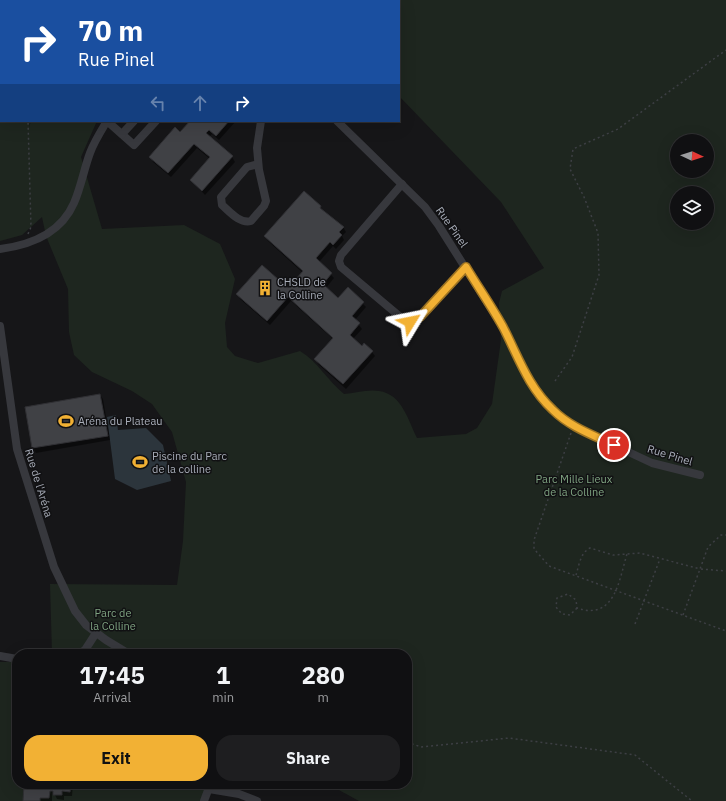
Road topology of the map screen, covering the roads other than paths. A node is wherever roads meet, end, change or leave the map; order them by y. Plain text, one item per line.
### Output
1 (106, 122) edge
2 (108, 122) edge
3 (133, 122) edge
4 (155, 122) edge
5 (261, 122) edge
6 (338, 122) edge
7 (122, 134) junction
8 (258, 164) junction
9 (402, 184) junction
10 (0, 249) edge
11 (466, 267) junction
12 (0, 326) edge
13 (700, 475) dead end
14 (96, 633) junction
15 (86, 649) edge
16 (121, 649) edge
17 (0, 656) edge
18 (12, 657) edge
19 (208, 789) edge
20 (218, 789) edge
21 (204, 801) edge
22 (258, 801) edge

1 - 10 street
2 - 7 street
3 - 7 street
4 - 7 street
5 - 8 street
6 - 9 street, Rue Pinel
8 - 8 street
9 - 11 street, Rue Pinel
9 - 11 street
11 - 13 street, Rue Pinel
12 - 14 street, Rue de l'Aréna
14 - 15 street
14 - 16 street, Rue de l'Aréna
17 - 18 street
19 - 21 street
20 - 22 street

